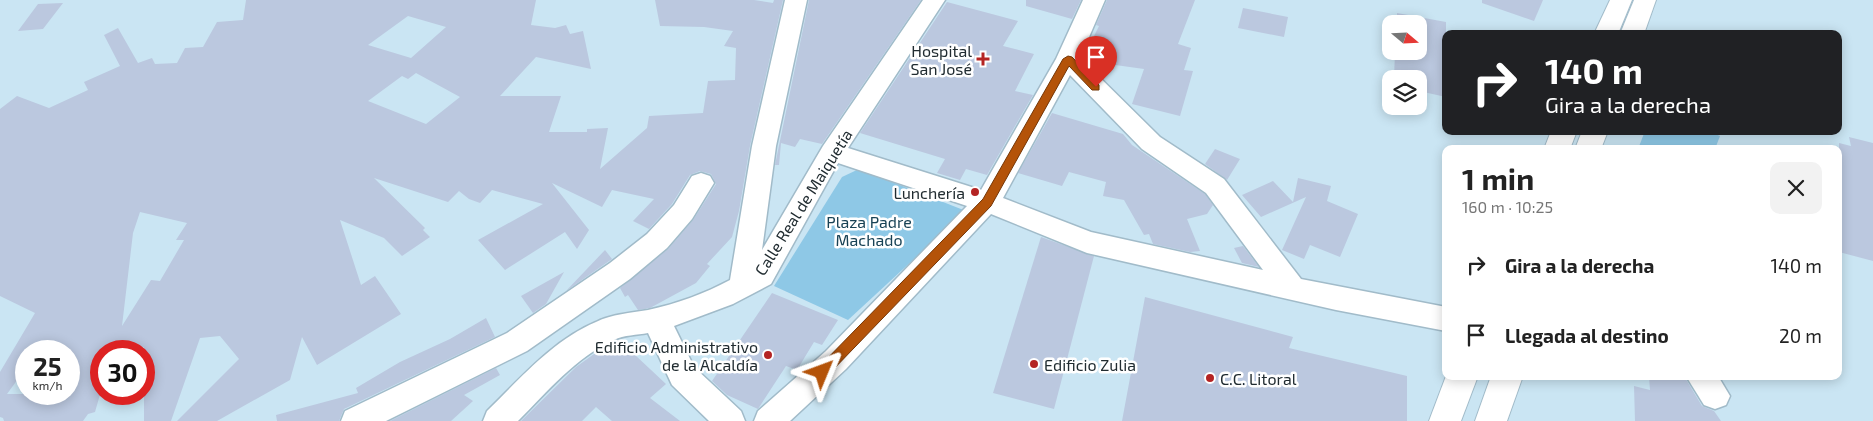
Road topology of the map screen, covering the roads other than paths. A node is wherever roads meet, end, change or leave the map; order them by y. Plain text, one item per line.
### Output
1 (796, 0) edge
2 (934, 0) edge
3 (1621, 0) edge
4 (1645, 0) edge
5 (1090, 1) edge
6 (1608, 30) edge
7 (1634, 30) edge
8 (1068, 59) junction
9 (832, 152) junction
10 (701, 183) dead end
11 (987, 202) junction
12 (743, 287) junction
13 (1291, 287) junction
14 (1442, 318) edge
15 (656, 320) junction
16 (1460, 380) edge
17 (1506, 380) edge
18 (356, 421) edge
19 (498, 421) edge
20 (730, 421) edge
21 (769, 421) edge
22 (1445, 421) edge
23 (1491, 421) edge

1 - 12 street
2 - 9 street, Calle Real de Maiquetía
3 - 6 main road
4 - 7 main road
5 - 8 street
8 - 11 street
8 - 13 street
9 - 11 street
9 - 12 street, Calle Real de Maiquetía
10 - 18 street
11 - 13 street
11 - 21 street
12 - 15 street, Calle Real de Maiquetía
13 - 14 street
15 - 19 street, Calle Real de Maiquetía
15 - 20 street
16 - 22 main road
17 - 23 main road

